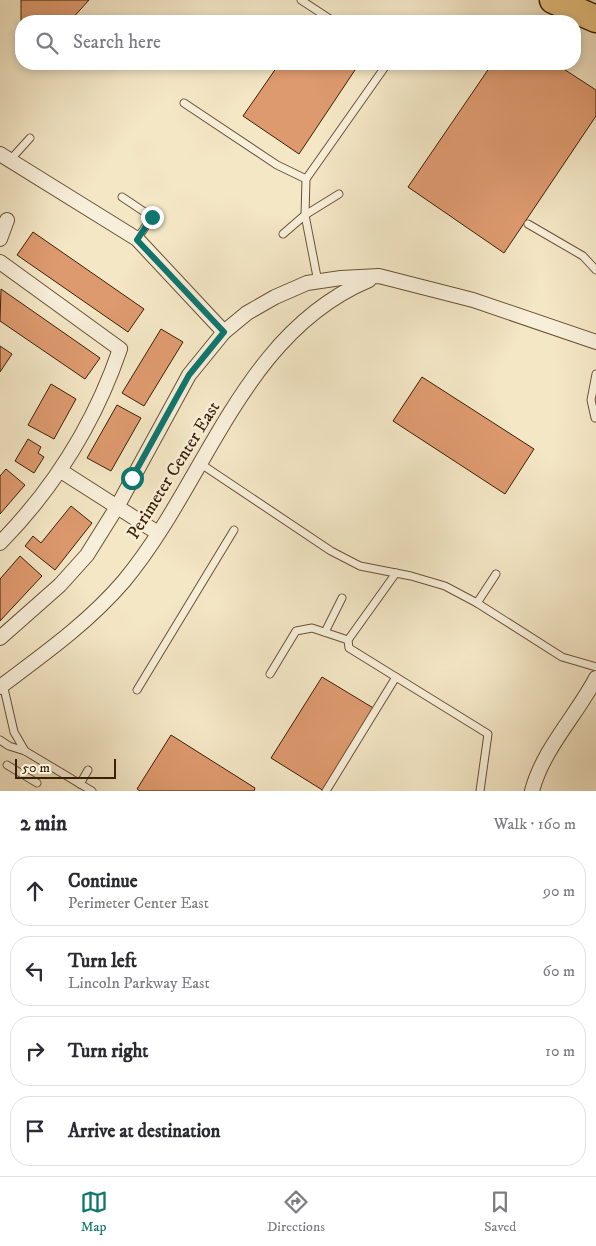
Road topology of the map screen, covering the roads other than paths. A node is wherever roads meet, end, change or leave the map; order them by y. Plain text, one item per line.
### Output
1 (301, 0) edge
2 (553, 0) edge
3 (324, 15) edge
4 (596, 19) edge
5 (383, 70) edge
6 (184, 103) dead end
7 (30, 138) dead end
8 (5, 156) edge
9 (306, 179) junction
10 (339, 194) dead end
11 (122, 197) dead end
12 (305, 215) junction
13 (8, 220) dead end
14 (528, 224) dead end
15 (283, 234) dead end
16 (0, 239) edge
17 (137, 240) junction
18 (0, 262) edge
19 (596, 270) edge
20 (379, 276) junction
21 (318, 282) junction
22 (224, 332) junction
23 (596, 342) edge
24 (596, 374) edge
25 (596, 418) edge
26 (201, 464) junction
27 (61, 471) junction
28 (117, 507) junction
29 (234, 530) dead end
30 (158, 533) junction
31 (0, 543) edge
32 (396, 573) junction
33 (496, 574) dead end
34 (342, 598) dead end
35 (477, 603) junction
36 (325, 632) junction
37 (0, 638) edge
38 (348, 640) junction
39 (596, 667) edge
40 (270, 674) dead end
41 (396, 677) junction
42 (596, 678) edge
43 (2, 686) edge
44 (137, 690) dead end
45 (0, 740) edge
46 (25, 751) junction
47 (7, 765) dead end
48 (88, 770) dead end
49 (37, 782) dead end
50 (80, 784) junction
51 (92, 791) edge
52 (326, 791) edge
53 (480, 791) edge
54 (532, 791) edge

1 - 3 lane
2 - 4 highway
5 - 9 lane
6 - 9 lane
7 - 8 lane
8 - 17 street
9 - 12 lane
10 - 12 lane
11 - 17 lane
12 - 15 lane
12 - 21 lane
13 - 16 street
14 - 19 lane
17 - 22 street
18 - 27 street
20 - 21 street, Perimeter Center East
20 - 23 street, Perimeter Center East
20 - 26 street, Perimeter Center East
21 - 22 street, Perimeter Center East
22 - 28 street, Perimeter Center East
24 - 25 lane
26 - 30 street, Perimeter Center East
26 - 32 lane
27 - 28 street
27 - 31 street
28 - 30 street
28 - 37 street, Perimeter Center East
29 - 44 lane
30 - 43 street, Perimeter Center East
32 - 35 lane
32 - 38 lane
33 - 35 lane
34 - 36 lane
35 - 39 lane
36 - 38 lane
36 - 40 lane
38 - 41 lane
41 - 52 lane
41 - 53 lane
42 - 54 street
43 - 46 lane
45 - 46 lane
46 - 50 lane
47 - 49 lane
48 - 50 lane
50 - 51 lane

